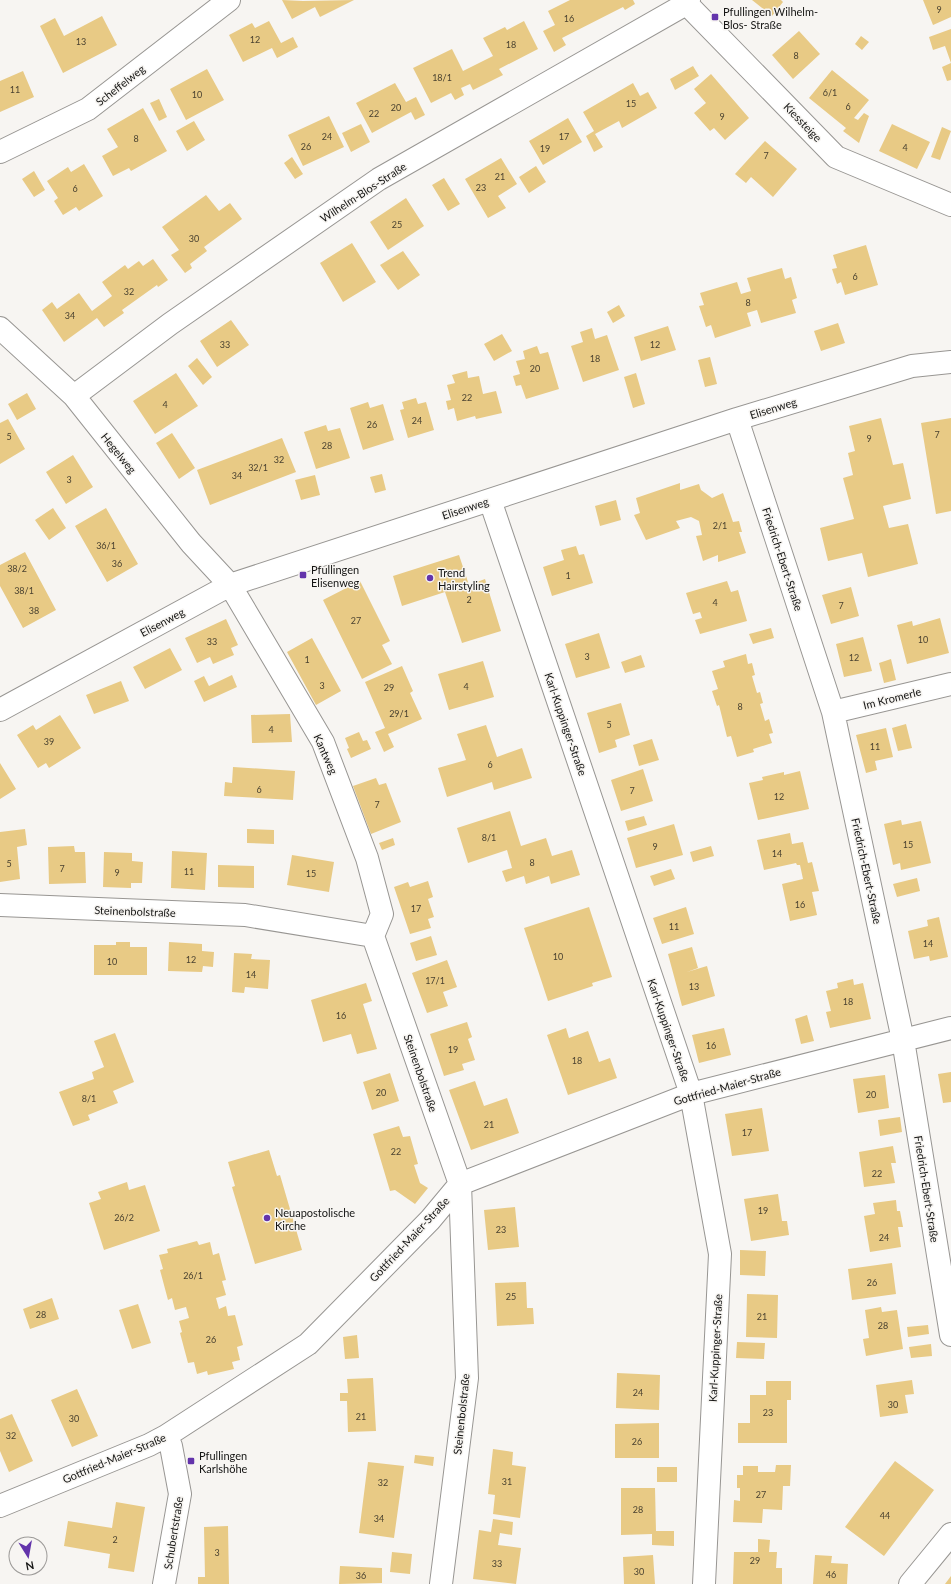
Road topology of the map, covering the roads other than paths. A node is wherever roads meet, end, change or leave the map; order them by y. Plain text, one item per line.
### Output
1 (229, 0) edge
2 (686, 1) edge
3 (0, 152) edge
4 (951, 205) edge
5 (0, 328) edge
6 (951, 362) edge
7 (74, 396) junction
8 (737, 419) junction
9 (490, 500) junction
10 (230, 585) junction
11 (951, 684) edge
12 (0, 710) edge
13 (833, 712) junction
14 (0, 905) edge
15 (373, 936) junction
16 (951, 1028) edge
17 (903, 1040) junction
18 (691, 1094) junction
19 (460, 1184) junction
20 (951, 1335) edge
21 (166, 1436) junction
22 (0, 1506) edge
23 (951, 1534) edge
24 (164, 1584) edge
25 (441, 1584) edge
26 (704, 1584) edge
27 (910, 1584) edge

1 - 3 street, Scheffelweg
2 - 4 street, Kiessteige
2 - 7 street, Wilhelm-Blos-Straße
5 - 7 street, Hegelweg
6 - 8 street, Elisenweg
7 - 10 street, Hegelweg
8 - 9 street, Elisenweg
8 - 13 street, Friedrich-Ebert-Straße
9 - 10 street, Elisenweg
9 - 18 street, Karl-Kuppinger-Straße
10 - 12 street, Elisenweg
10 - 15 street, Kantweg
11 - 13 street, Im Kromerle
13 - 17 street, Friedrich-Ebert-Straße
14 - 15 street, Steinenbolstraße
15 - 19 street, Steinenbolstraße
16 - 17 street, Gottfried-Maier-Straße
17 - 18 street, Gottfried-Maier-Straße
17 - 20 street, Friedrich-Ebert-Straße
18 - 19 street, Gottfried-Maier-Straße
18 - 26 street, Karl-Kuppinger-Straße
19 - 21 street, Gottfried-Maier-Straße
19 - 25 street, Steinenbolstraße
21 - 22 street, Gottfried-Maier-Straße
21 - 24 street, Schubertstraße
23 - 27 street

